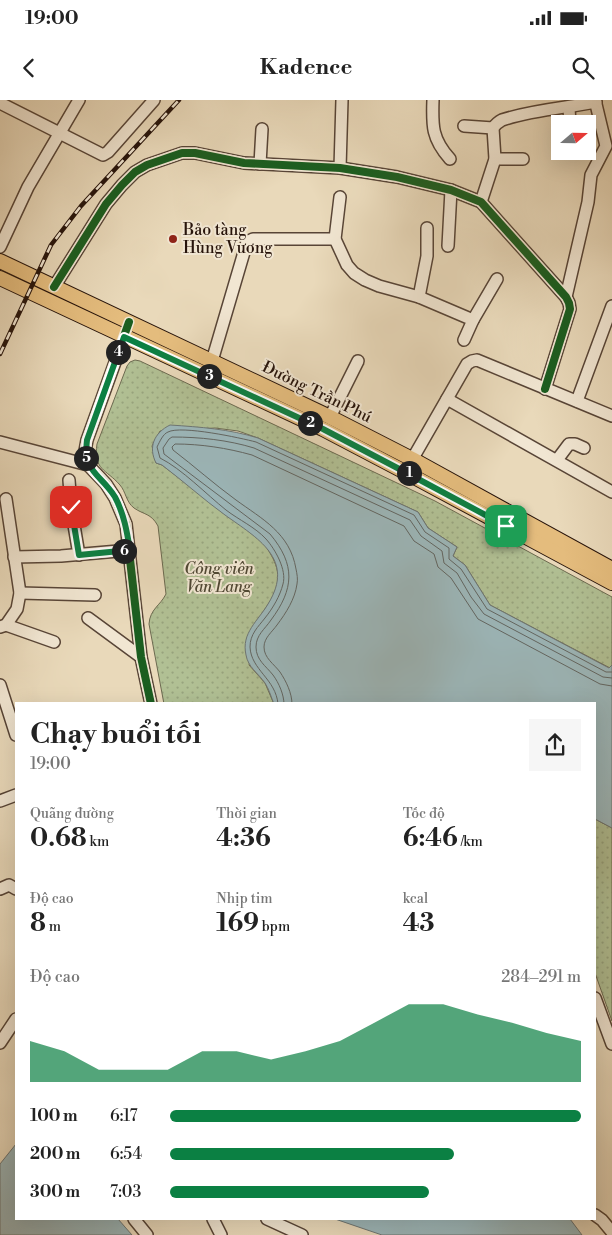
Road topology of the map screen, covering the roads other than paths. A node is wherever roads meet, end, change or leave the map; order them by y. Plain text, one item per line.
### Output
1 (79, 100) edge
2 (154, 100) edge
3 (342, 100) edge
4 (433, 100) edge
5 (596, 101) edge
6 (0, 103) edge
7 (568, 108) junction
8 (569, 115) edge
9 (464, 126) dead end
10 (494, 128) junction
11 (262, 130) dead end
12 (60, 132) junction
13 (609, 145) edge
14 (524, 158) dead end
15 (450, 159) dead end
16 (495, 159) junction
17 (260, 164) junction
18 (340, 168) junction
19 (451, 190) junction
20 (340, 197) dead end
21 (481, 202) junction
22 (427, 228) dead end
23 (335, 239) junction
24 (448, 246) dead end
25 (0, 247) edge
26 (0, 261) edge
27 (0, 278) edge
28 (497, 278) dead end
29 (54, 286) junction
30 (419, 297) junction
31 (566, 297) junction
32 (612, 306) edge
33 (473, 320) junction
34 (129, 322) junction
35 (124, 337) junction
36 (464, 340) dead end
37 (212, 361) junction
38 (358, 361) dead end
39 (545, 388) junction
40 (446, 399) junction
41 (577, 401) junction
42 (612, 416) edge
43 (330, 417) junction
44 (0, 442) edge
45 (584, 448) dead end
46 (412, 458) junction
47 (557, 460) junction
48 (88, 465) junction
49 (405, 472) junction
50 (69, 480) dead end
51 (612, 492) edge
52 (6, 499) dead end
53 (4, 524) edge
54 (130, 550) junction
55 (79, 555) junction
56 (14, 557) junction
57 (611, 574) edge
58 (20, 593) junction
59 (95, 595) dead end
60 (88, 618) dead end
61 (3, 626) edge
62 (54, 642) dead end
63 (141, 657) junction
64 (0, 685) edge
65 (151, 702) edge
66 (15, 732) edge
67 (15, 795) edge
68 (0, 799) edge
69 (15, 888) edge
70 (0, 889) edge
71 (596, 1001) edge
72 (15, 1020) edge
73 (4, 1028) edge
74 (0, 1043) edge
75 (612, 1044) edge
76 (596, 1216) edge
77 (135, 1220) edge
78 (214, 1220) edge
79 (269, 1220) edge
80 (612, 1232) edge
81 (147, 1235) edge
82 (221, 1235) edge
83 (302, 1235) edge

1 - 12 street
2 - 12 street
3 - 18 street
4 - 15 street
5 - 7 street
5 - 13 street
6 - 12 street
7 - 8 street
7 - 10 street
9 - 10 street
10 - 16 street
11 - 17 street
12 - 25 street
13 - 31 street
14 - 16 street
16 - 21 street
17 - 18 street
17 - 29 street
18 - 19 street
19 - 21 street
19 - 24 street
20 - 23 street
21 - 31 street
22 - 30 street
23 - 30 street
23 - 37 street
26 - 29 main road, Đường Trần Phú
27 - 35 main road, Đường Trần Phú
28 - 33 street
29 - 34 main road, Đường Trần Phú
30 - 33 street
31 - 39 street
32 - 41 street
33 - 36 street
34 - 35 street
34 - 37 main road, Đường Trần Phú
35 - 48 street
35 - 49 main road, Đường Trần Phú
37 - 43 main road, Đường Trần Phú
38 - 43 street
39 - 40 street
39 - 41 street
40 - 46 street
40 - 47 street
41 - 42 street
43 - 46 main road, Đường Trần Phú
44 - 48 street
45 - 47 street
46 - 49 street
46 - 57 main road, Đường Trần Phú
47 - 51 street
48 - 54 street
49 - 57 main road, Đường Trần Phú
50 - 55 street
52 - 53 street
53 - 56 street
54 - 55 street
54 - 63 street
55 - 56 street
56 - 58 street
58 - 59 street
58 - 61 street
60 - 63 street
61 - 62 street
63 - 65 street
64 - 66 street
67 - 68 street
69 - 70 street
71 - 75 street
72 - 73 street
73 - 74 street
76 - 80 street
77 - 81 street
78 - 82 street
79 - 83 street

